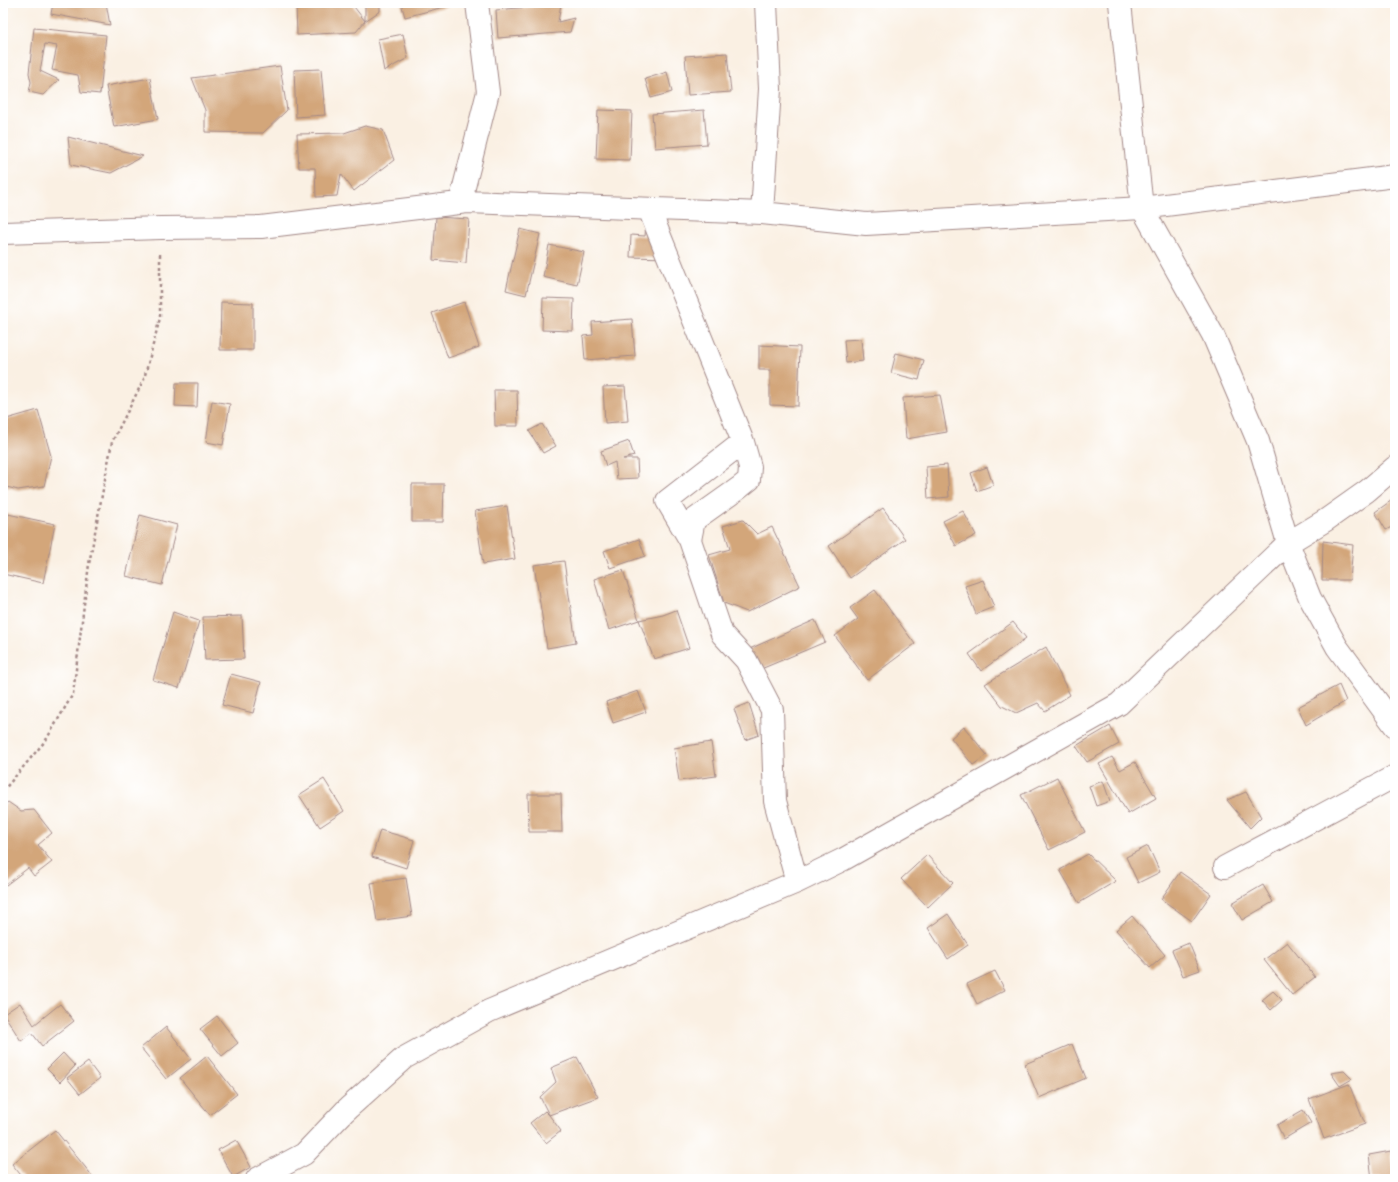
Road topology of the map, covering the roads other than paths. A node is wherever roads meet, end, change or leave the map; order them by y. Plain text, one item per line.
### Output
1 (477, 3) edge
2 (766, 3) edge
3 (1120, 3) edge
4 (1395, 176) edge
5 (460, 203) junction
6 (1142, 208) junction
7 (649, 209) junction
8 (762, 213) junction
9 (3, 233) edge
10 (743, 442) junction
11 (1395, 466) edge
12 (690, 540) junction
13 (1288, 543) junction
14 (1395, 726) edge
15 (1395, 776) edge
16 (1225, 867) dead end
17 (797, 882) junction
18 (257, 1179) edge

1 - 5 street
2 - 8 street
3 - 6 street
4 - 6 street
5 - 7 street
5 - 9 street
6 - 8 street
6 - 13 street
7 - 8 street
7 - 10 street
10 - 12 street
10 - 12 street
11 - 13 street
12 - 17 street
13 - 14 street
13 - 17 street
15 - 16 street
17 - 18 street

